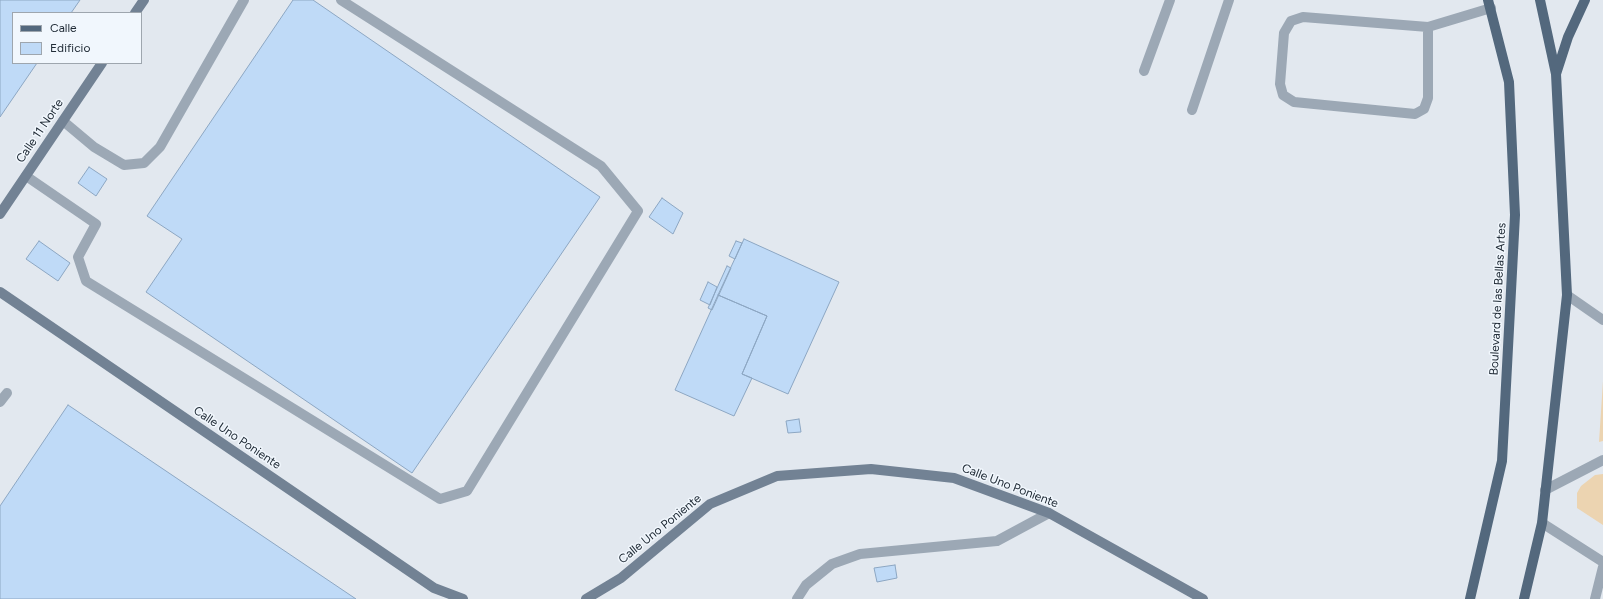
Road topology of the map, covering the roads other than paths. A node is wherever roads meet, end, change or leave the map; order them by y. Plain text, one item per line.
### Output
1 (144, 0) edge
2 (244, 0) edge
3 (341, 0) edge
4 (1170, 0) edge
5 (1229, 0) edge
6 (1540, 0) edge
7 (1585, 0) edge
8 (1490, 4) edge
9 (136, 12) edge
10 (1428, 26) junction
11 (101, 64) edge
12 (1144, 71) dead end
13 (1556, 74) junction
14 (1192, 110) dead end
15 (63, 121) junction
16 (26, 176) junction
17 (0, 214) edge
18 (0, 292) edge
19 (1567, 296) junction
20 (1603, 320) edge
21 (7, 393) dead end
22 (0, 402) edge
23 (1603, 460) edge
24 (1545, 490) junction
25 (1049, 513) junction
26 (1542, 523) junction
27 (1603, 562) edge
28 (1603, 567) edge
29 (463, 599) edge
30 (586, 599) edge
31 (797, 599) edge
32 (1203, 599) edge
33 (1470, 599) edge
34 (1524, 599) edge
35 (1595, 599) edge

1 - 9 main road
2 - 15 lane
3 - 16 lane
4 - 12 lane
5 - 14 lane
6 - 13 main road
7 - 13 main road
8 - 10 lane
8 - 33 main road, Boulevard de las Bellas Artes
10 - 10 lane
11 - 15 main road, Calle 11 Norte
13 - 19 main road
15 - 16 main road, Calle 11 Norte
16 - 17 main road, Calle 11 Norte
18 - 29 main road, Calle Uno Poniente
19 - 20 lane
19 - 24 main road
21 - 22 lane
23 - 24 lane
24 - 26 main road
25 - 30 main road, Calle Uno Poniente
25 - 31 lane
25 - 32 main road, Calle Uno Poniente
26 - 27 lane
26 - 34 main road
28 - 35 lane

